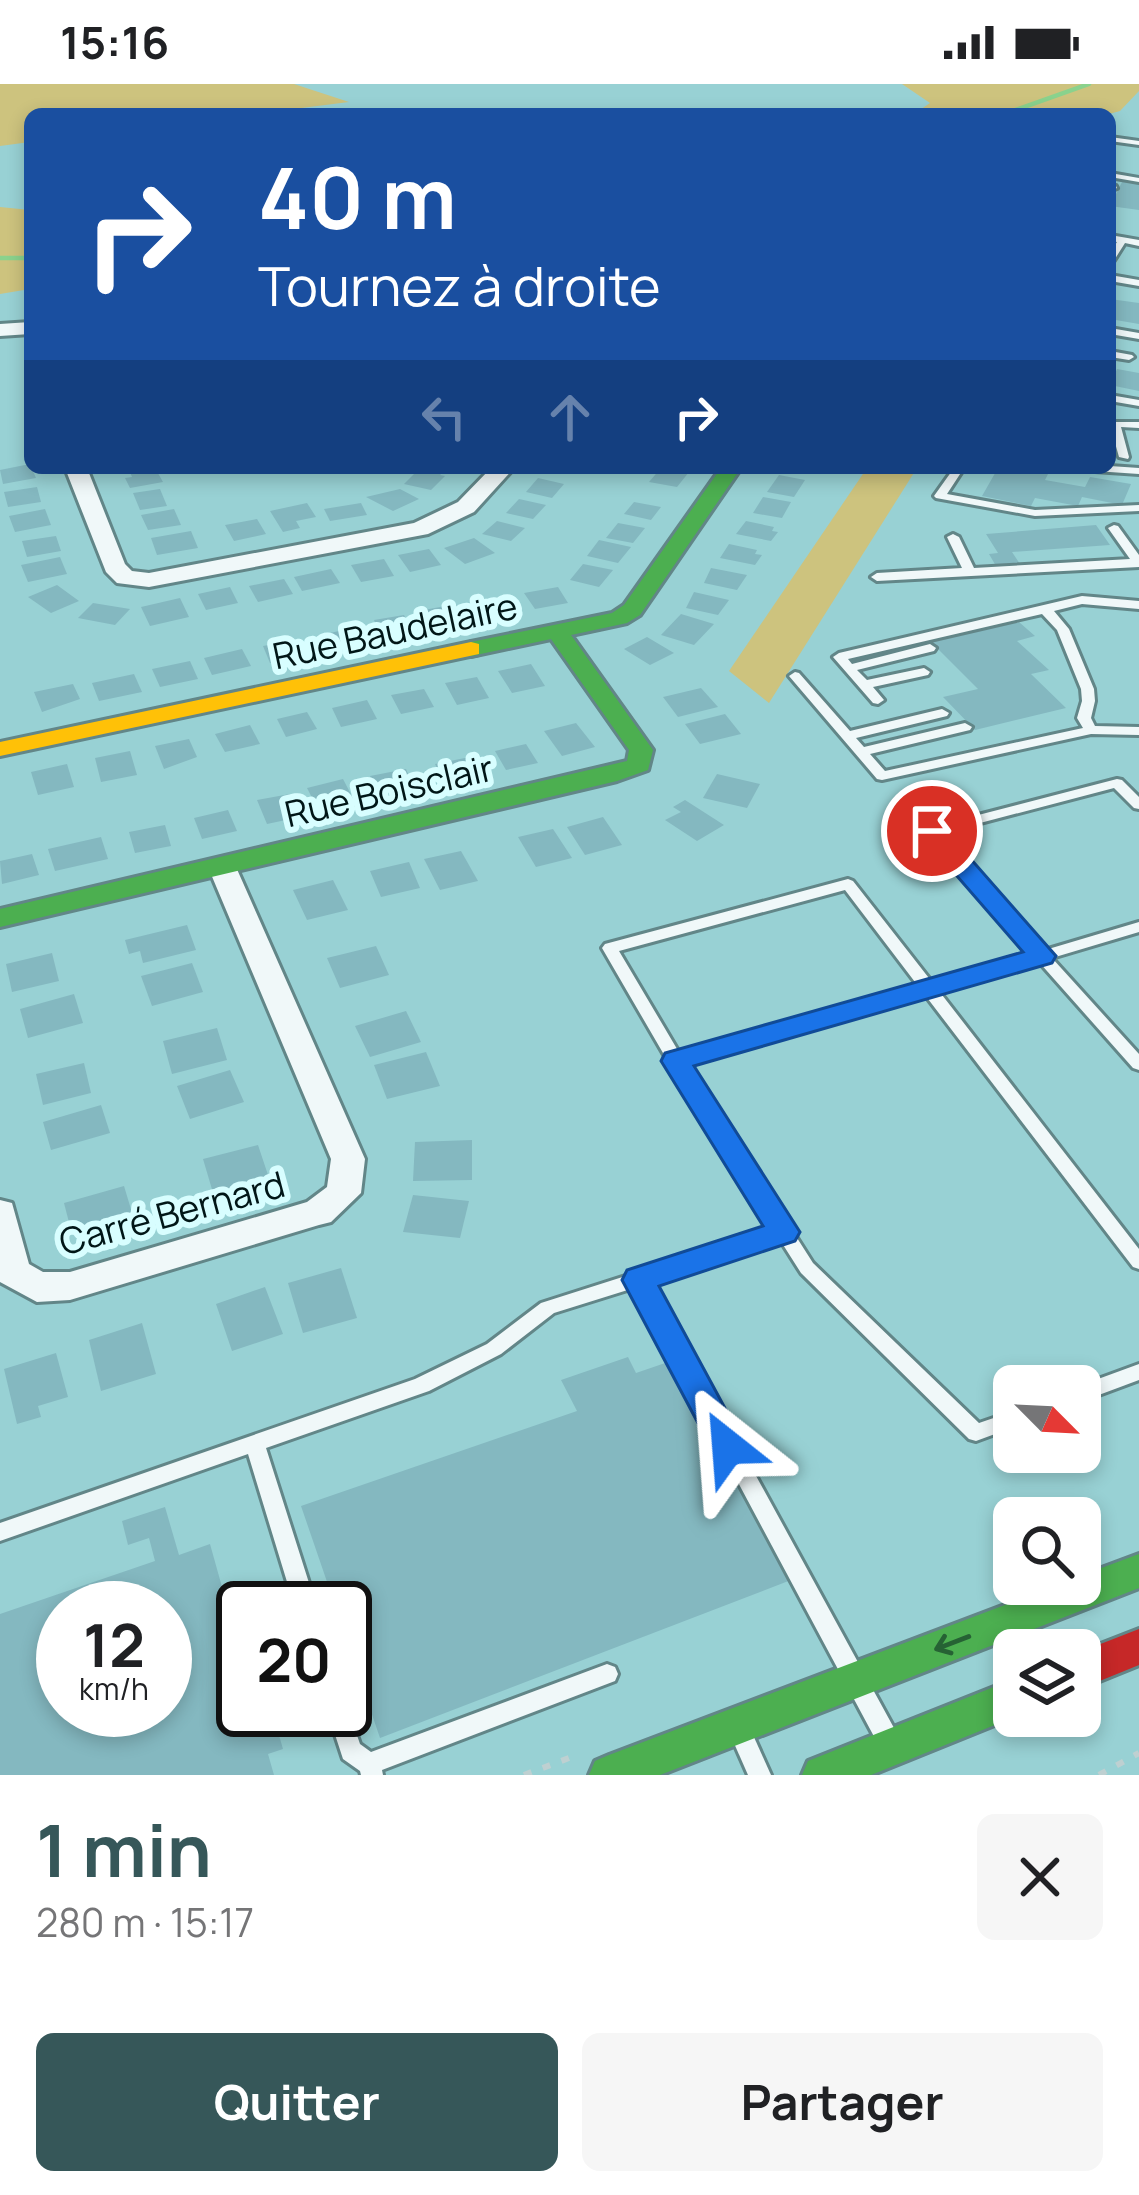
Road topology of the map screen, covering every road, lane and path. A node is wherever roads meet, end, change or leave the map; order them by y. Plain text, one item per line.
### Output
1 (1116, 236) edge
2 (1139, 243) edge
3 (1116, 355) edge
4 (1129, 357) dead end
5 (1116, 434) edge
6 (1124, 457) dead end
7 (78, 474) edge
8 (497, 474) edge
9 (727, 474) edge
10 (954, 474) edge
11 (1139, 508) edge
12 (1114, 528) dead end
13 (953, 537) dead end
14 (1137, 562) edge
15 (970, 572) junction
16 (877, 577) dead end
17 (1139, 605) edge
18 (1045, 610) junction
19 (559, 634) junction
20 (930, 649) dead end
21 (849, 668) junction
22 (924, 672) dead end
23 (795, 676) dead end
24 (864, 685) junction
25 (878, 700) dead end
26 (942, 713) dead end
27 (965, 727) dead end
28 (1091, 730) junction
29 (1139, 731) edge
30 (847, 736) junction
31 (0, 749) edge
32 (861, 752) junction
33 (1139, 805) edge
34 (222, 867) junction
35 (0, 918) edge
36 (1139, 927) edge
37 (1042, 956) junction
38 (926, 988) junction
39 (676, 1061) junction
40 (1139, 1064) edge
41 (0, 1214) edge
42 (784, 1232) junction
43 (1139, 1262) edge
44 (639, 1280) junction
45 (1139, 1372) edge
46 (1101, 1386) edge
47 (993, 1427) edge
48 (255, 1444) junction
49 (0, 1532) edge
50 (1139, 1571) edge
51 (298, 1581) edge
52 (1139, 1648) edge
53 (1101, 1663) edge
54 (607, 1674) dead end
55 (855, 1681) junction
56 (993, 1706) edge
57 (738, 1726) junction
58 (347, 1737) edge
59 (892, 1747) junction
60 (1139, 1753) edge
61 (371, 1769) edge
62 (609, 1775) edge
63 (760, 1775) edge
64 (822, 1775) edge
65 (1100, 1775) edge

1 - 2 lane
3 - 4 lane
5 - 6 lane
7 - 8 street
9 - 19 street, Rue Baudelaire
10 - 11 lane
12 - 14 lane
13 - 15 lane
14 - 15 lane
15 - 16 lane
17 - 18 lane
18 - 21 lane
18 - 28 lane
19 - 31 street, Rue Baudelaire
19 - 34 street, Rue Boisclair
20 - 21 lane
21 - 24 lane
22 - 24 lane
23 - 30 lane
24 - 25 lane
26 - 30 lane
27 - 32 lane
28 - 29 lane
28 - 32 lane
30 - 32 lane
33 - 37 lane
34 - 35 street, Rue Boisclair
34 - 41 street, Carré Bernard
36 - 37 lane
37 - 38 lane
37 - 40 lane
38 - 39 lane
38 - 39 lane
38 - 43 lane
39 - 42 lane
42 - 44 lane
42 - 47 lane
44 - 48 lane
44 - 55 lane
45 - 46 lane
48 - 49 lane
48 - 51 lane
50 -> 55 street
52 - 53 street
54 - 61 lane
55 - 57 street
55 - 59 lane
56 - 59 street
57 - 62 street
57 - 63 lane
58 - 61 lane
59 - 64 street
60 - 65 path

